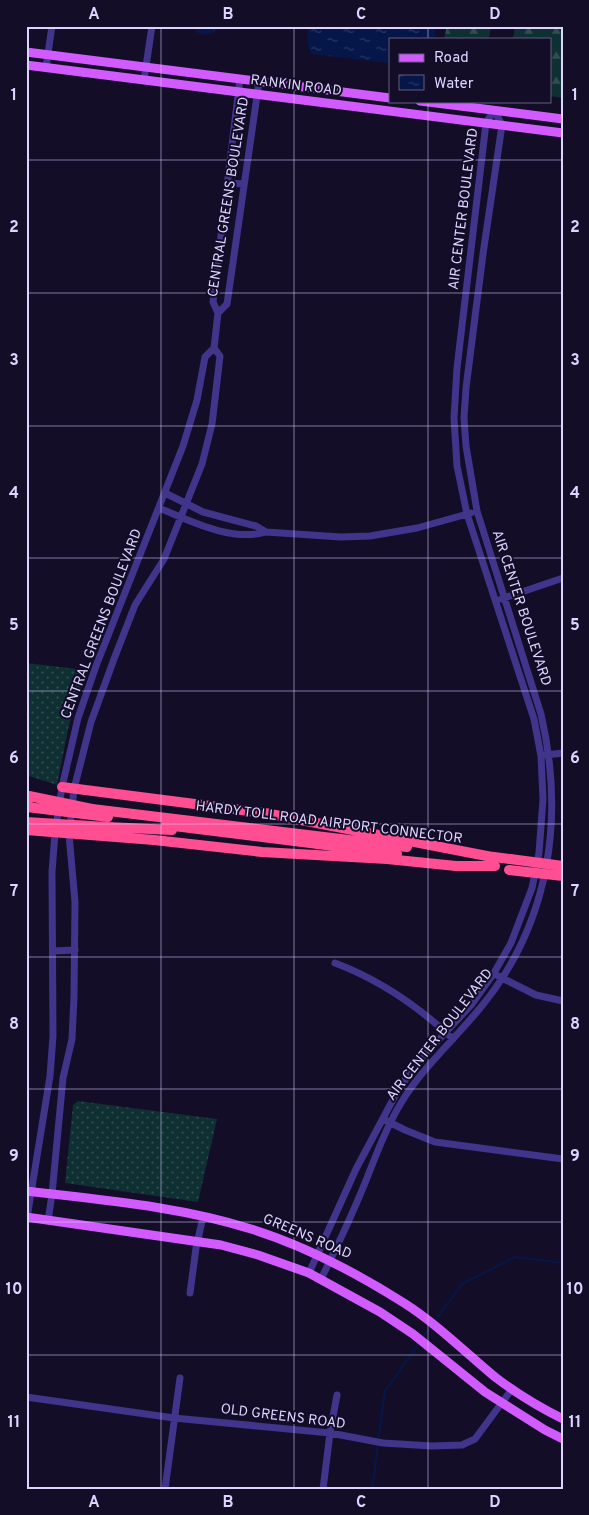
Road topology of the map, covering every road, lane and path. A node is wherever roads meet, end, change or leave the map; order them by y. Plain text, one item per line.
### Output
1 (52, 26) edge
2 (152, 26) edge
3 (26, 52) edge
4 (48, 55) junction
5 (26, 65) edge
6 (146, 67) junction
7 (46, 68) junction
8 (240, 79) junction
9 (144, 80) junction
10 (259, 82) junction
11 (238, 92) junction
12 (257, 95) junction
13 (389, 98) edge
14 (428, 102) edge
15 (494, 110) junction
16 (563, 119) edge
17 (486, 123) junction
18 (502, 125) junction
19 (563, 133) edge
20 (228, 183) junction
21 (244, 184) junction
22 (474, 236) junction
23 (485, 238) junction
24 (218, 313) junction
25 (461, 342) junction
26 (471, 343) junction
27 (214, 348) junction
28 (454, 418) junction
29 (464, 418) junction
30 (165, 493) junction
31 (186, 504) junction
32 (160, 508) junction
33 (477, 511) junction
34 (467, 514) junction
35 (180, 517) junction
36 (266, 532) junction
37 (563, 578) edge
38 (504, 598) junction
39 (494, 601) junction
40 (526, 667) junction
41 (518, 671) junction
42 (78, 718) junction
43 (91, 722) junction
44 (563, 753) edge
45 (549, 754) junction
46 (541, 756) junction
47 (62, 787) junction
48 (74, 789) junction
49 (27, 801) edge
50 (108, 818) junction
51 (26, 822) edge
52 (26, 830) edge
53 (55, 833) junction
54 (69, 834) junction
55 (539, 853) junction
56 (548, 854) junction
57 (493, 862) junction
58 (510, 865) junction
59 (563, 866) edge
60 (563, 876) edge
61 (75, 950) junction
62 (53, 951) junction
63 (335, 963) dead end
64 (494, 973) junction
65 (501, 979) junction
66 (563, 1001) edge
67 (445, 1032) junction
68 (452, 1039) junction
69 (50, 1076) junction
70 (63, 1078) junction
71 (382, 1118) junction
72 (390, 1123) junction
73 (563, 1159) edge
74 (29, 1191) edge
75 (52, 1194) junction
76 (203, 1217) junction
77 (27, 1218) edge
78 (48, 1221) junction
79 (198, 1240) junction
80 (318, 1254) junction
81 (331, 1260) junction
82 (310, 1273) junction
83 (321, 1279) junction
84 (190, 1293) dead end
85 (180, 1378) dead end
86 (512, 1389) junction
87 (337, 1395) dead end
88 (26, 1397) edge
89 (502, 1404) junction
90 (174, 1418) junction
91 (563, 1419) edge
92 (330, 1433) junction
93 (563, 1439) edge
94 (165, 1489) edge
95 (323, 1489) edge

1 - 4 street
2 - 6 street
3 - 4 main road, RANKIN ROAD
4 - 6 main road, RANKIN ROAD
4 - 7 street
5 - 7 main road, RANKIN ROAD
6 - 8 main road, RANKIN ROAD
6 - 9 street
7 - 9 main road, RANKIN ROAD
8 - 10 main road, RANKIN ROAD
8 - 11 street, CENTRAL GREENS BOULEVARD
9 - 11 main road, RANKIN ROAD
10 - 12 street, CENTRAL GREENS BOULEVARD
10 - 13 main road, RANKIN ROAD
11 - 12 main road, RANKIN ROAD
11 - 20 street, CENTRAL GREENS BOULEVARD
12 - 17 main road, RANKIN ROAD
12 - 21 street, CENTRAL GREENS BOULEVARD
14 - 15 main road
15 - 16 main road
15 - 17 street, AIR CENTER BOULEVARD
15 - 18 street, AIR CENTER BOULEVARD
17 - 18 main road, RANKIN ROAD
17 - 22 street, AIR CENTER BOULEVARD
18 - 19 main road, RANKIN ROAD
18 - 23 street, AIR CENTER BOULEVARD
20 - 21 street
20 - 24 street, CENTRAL GREENS BOULEVARD
21 - 24 street, CENTRAL GREENS BOULEVARD
22 - 23 street
22 - 25 street, AIR CENTER BOULEVARD
23 - 26 street, AIR CENTER BOULEVARD
24 - 27 street, CENTRAL GREENS BOULEVARD
25 - 26 street
25 - 28 street, AIR CENTER BOULEVARD
26 - 29 street, AIR CENTER BOULEVARD
27 - 30 street, CENTRAL GREENS BOULEVARD
27 - 31 street, CENTRAL GREENS BOULEVARD
28 - 29 street
28 - 34 street, AIR CENTER BOULEVARD
29 - 33 street, AIR CENTER BOULEVARD
30 - 31 street
30 - 32 street, CENTRAL GREENS BOULEVARD
31 - 35 street, CENTRAL GREENS BOULEVARD
31 - 36 street
32 - 35 street
32 - 42 street, CENTRAL GREENS BOULEVARD
33 - 34 street
33 - 38 street, AIR CENTER BOULEVARD
34 - 36 street
34 - 39 street, AIR CENTER BOULEVARD
35 - 36 street
35 - 43 street, CENTRAL GREENS BOULEVARD
37 - 38 street
38 - 39 street
38 - 40 street, AIR CENTER BOULEVARD
39 - 41 street, AIR CENTER BOULEVARD
40 - 41 street
40 - 45 street, AIR CENTER BOULEVARD
41 - 46 street, AIR CENTER BOULEVARD
42 - 43 street
42 - 47 street, CENTRAL GREENS BOULEVARD
43 - 48 street, CENTRAL GREENS BOULEVARD
44 - 45 street
45 - 46 street
45 - 56 street, AIR CENTER BOULEVARD
46 - 55 street, AIR CENTER BOULEVARD
47 - 48 highway
47 - 53 street, CENTRAL GREENS BOULEVARD
48 - 54 street, CENTRAL GREENS BOULEVARD
48 - 57 highway
49 - 50 highway, bridge
49 - 50 highway, HARDY TOLL ROAD AIRPORT CONNECTOR, bridge
50 - 51 highway, bridge
50 - 57 highway, HARDY TOLL ROAD AIRPORT CONNECTOR
50 - 57 highway, HARDY TOLL ROAD AIRPORT CONNECTOR
52 - 53 highway
53 - 54 highway
53 - 62 street, CENTRAL GREENS BOULEVARD
54 - 57 highway
54 - 61 street, CENTRAL GREENS BOULEVARD
55 - 56 street
55 - 64 street, AIR CENTER BOULEVARD
56 - 65 street, AIR CENTER BOULEVARD
57 - 58 highway, HARDY TOLL ROAD AIRPORT CONNECTOR
58 - 59 highway, HARDY TOLL ROAD AIRPORT CONNECTOR, bridge
58 - 60 highway, HARDY TOLL ROAD AIRPORT CONNECTOR, bridge
61 - 62 street
61 - 70 street, CENTRAL GREENS BOULEVARD
62 - 69 street, CENTRAL GREENS BOULEVARD
63 - 67 street
64 - 65 street
64 - 67 street, AIR CENTER BOULEVARD
65 - 66 street
65 - 68 street, AIR CENTER BOULEVARD
67 - 68 street
67 - 71 street, AIR CENTER BOULEVARD
68 - 72 street, AIR CENTER BOULEVARD
69 - 70 street
69 - 74 street, CENTRAL GREENS BOULEVARD
70 - 75 street, CENTRAL GREENS BOULEVARD
71 - 72 street
71 - 80 street, AIR CENTER BOULEVARD
72 - 73 street
72 - 81 street, AIR CENTER BOULEVARD
74 - 75 main road, GREENS ROAD
74 - 77 street, CENTRAL GREENS BOULEVARD
75 - 76 main road, GREENS ROAD
75 - 78 street, CENTRAL GREENS BOULEVARD
76 - 79 street
76 - 80 main road, GREENS ROAD
77 - 78 main road
78 - 79 main road
79 - 82 main road
79 - 84 street
80 - 81 main road, GREENS ROAD
80 - 82 street, AIR CENTER BOULEVARD
81 - 83 street, AIR CENTER BOULEVARD
81 - 86 main road, GREENS ROAD
82 - 83 main road
83 - 89 main road
85 - 90 street
86 - 89 street, OLD GREENS ROAD
86 - 91 main road, GREENS ROAD
87 - 92 street
88 - 90 street, OLD GREENS ROAD
89 - 92 street, OLD GREENS ROAD
89 - 93 main road
90 - 92 street, OLD GREENS ROAD
90 - 94 street
92 - 95 street

